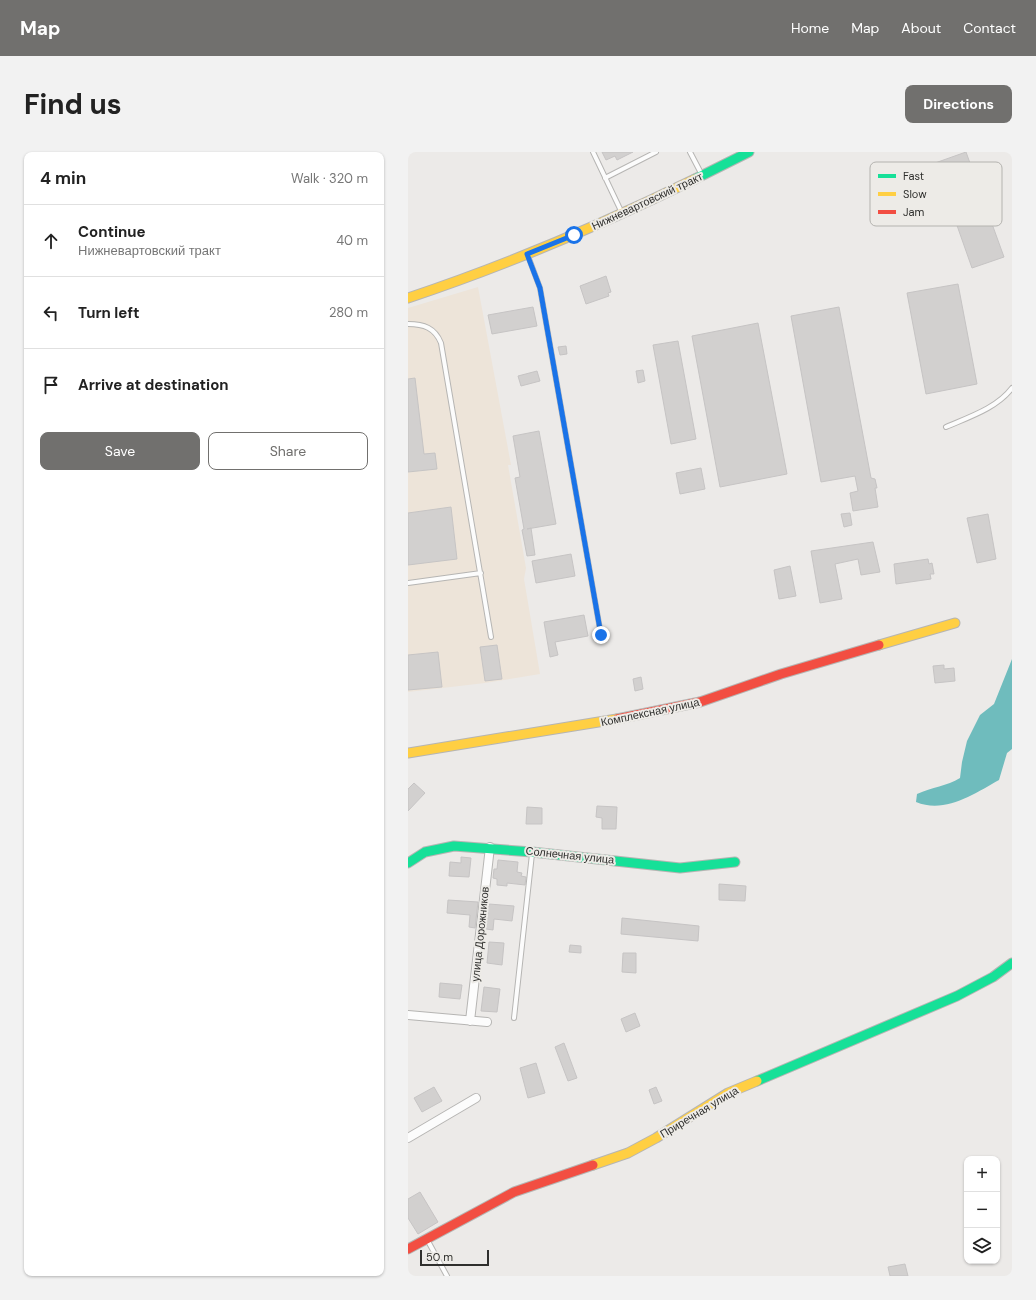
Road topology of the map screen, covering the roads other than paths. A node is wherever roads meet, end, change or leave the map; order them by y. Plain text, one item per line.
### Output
1 (593, 152) edge
2 (656, 152) edge
3 (690, 152) edge
4 (749, 152) edge
5 (702, 175) junction
6 (605, 178) junction
7 (622, 213) junction
8 (527, 254) junction
9 (408, 298) edge
10 (408, 324) edge
11 (1012, 388) edge
12 (946, 427) dead end
13 (481, 573) junction
14 (408, 583) edge
15 (955, 623) dead end
16 (601, 635) dead end
17 (491, 637) dead end
18 (408, 754) edge
19 (490, 847) junction
20 (532, 852) junction
21 (735, 862) dead end
22 (408, 863) edge
23 (1012, 963) edge
24 (408, 1015) edge
25 (514, 1018) dead end
26 (470, 1021) junction
27 (487, 1022) dead end
28 (476, 1098) dead end
29 (408, 1138) edge
30 (430, 1243) dead end
31 (408, 1249) edge
32 (447, 1276) edge

1 - 6 lane
2 - 6 lane
3 - 5 lane
4 - 5 street, Нижневартовский тракт
5 - 7 street, Нижневартовский тракт
6 - 7 lane
7 - 8 street, Нижневартовский тракт
8 - 9 street, Нижневартовский тракт
8 - 16 lane
10 - 13 lane
11 - 12 lane
13 - 14 lane
13 - 17 lane
15 - 18 street, Комплексная улица
19 - 20 street, Солнечная улица
19 - 22 street, Солнечная улица
19 - 26 street, улица Дорожников
20 - 21 street, Солнечная улица
20 - 25 lane
23 - 31 street, Приречная улица
24 - 26 street
26 - 27 street
28 - 29 street
30 - 32 lane

